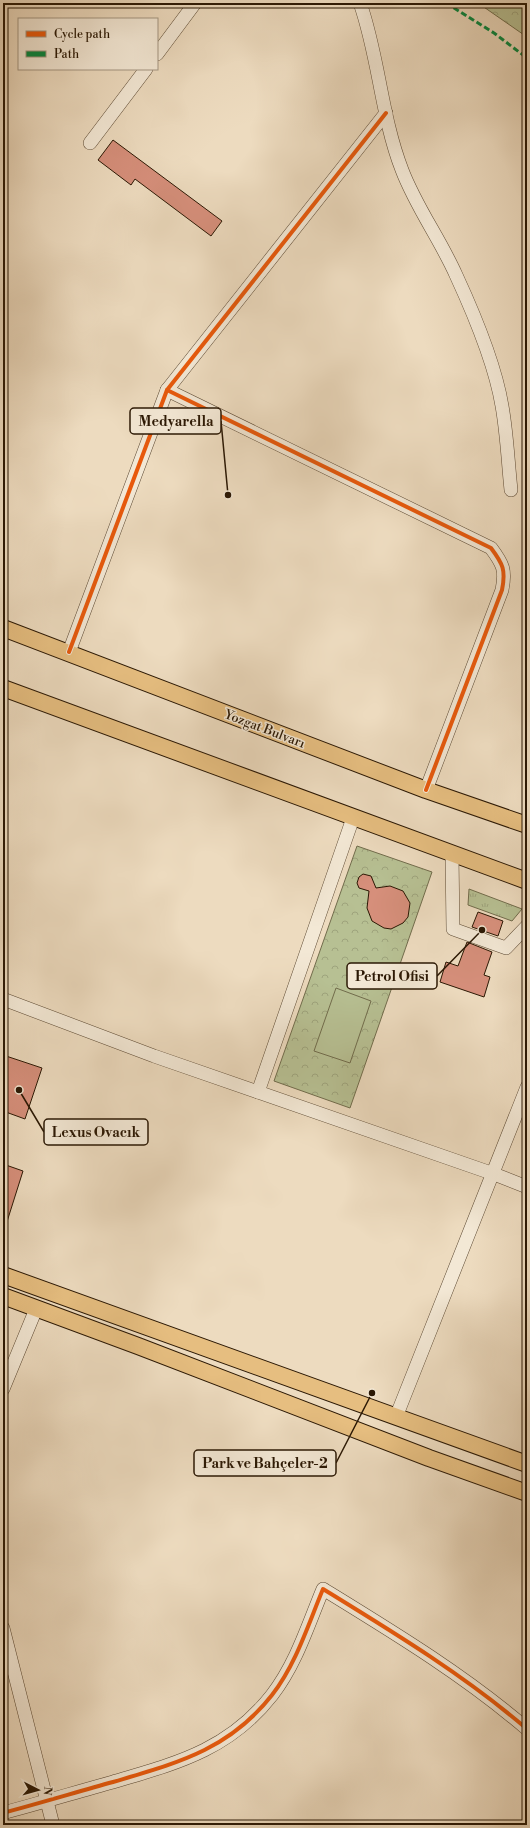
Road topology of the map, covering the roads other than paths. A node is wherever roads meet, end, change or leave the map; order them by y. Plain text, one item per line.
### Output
1 (195, 3) edge
2 (360, 3) edge
3 (158, 53) edge
4 (145, 70) edge
5 (386, 112) junction
6 (90, 143) dead end
7 (167, 390) junction
8 (511, 490) dead end
9 (3, 628) edge
10 (69, 652) junction
11 (3, 688) edge
12 (426, 790) junction
13 (353, 818) junction
14 (527, 825) edge
15 (452, 855) junction
16 (527, 881) edge
17 (527, 926) edge
18 (3, 999) edge
19 (527, 1088) edge
20 (258, 1092) junction
21 (494, 1174) junction
22 (527, 1187) edge
23 (3, 1275) edge
24 (3, 1296) edge
25 (36, 1309) junction
26 (3, 1389) edge
27 (396, 1417) junction
28 (527, 1464) edge
29 (527, 1493) edge
30 (3, 1628) edge
31 (527, 1729) edge
32 (46, 1801) junction
33 (3, 1813) edge
34 (53, 1825) edge

1 - 3 street
2 - 5 street
4 - 6 street
5 - 7 street
5 - 8 street
7 - 10 street
7 - 12 street
9 - 10 main road, Yozgat Bulvarı
10 - 12 main road, Yozgat Bulvarı
11 - 13 main road
12 - 14 main road, Yozgat Bulvarı
13 - 15 main road
13 - 20 street
15 - 16 main road
15 - 17 street
18 - 20 street
19 - 21 street
20 - 21 street
21 - 22 street
21 - 27 street
23 - 27 main road
24 - 25 main road
25 - 26 street
25 - 29 main road
27 - 28 main road
30 - 32 street
31 - 32 street
32 - 33 street
32 - 34 street

